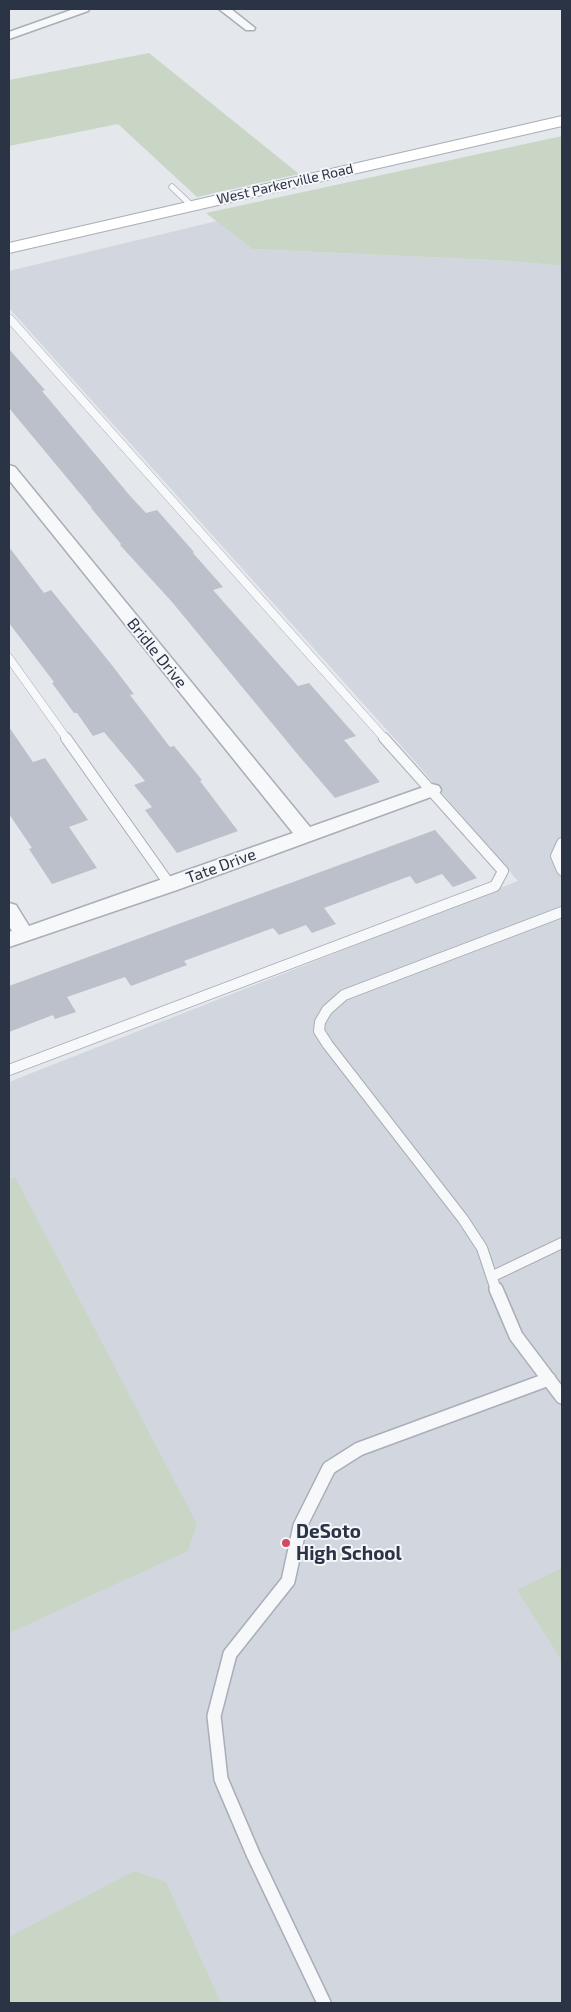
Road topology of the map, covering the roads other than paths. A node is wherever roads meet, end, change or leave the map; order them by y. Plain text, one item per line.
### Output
1 (84, 9) edge
2 (224, 9) edge
3 (250, 28) dead end
4 (9, 36) edge
5 (562, 121) edge
6 (172, 187) dead end
7 (191, 206) junction
8 (9, 248) edge
9 (9, 318) edge
10 (9, 470) edge
11 (9, 658) edge
12 (432, 790) junction
13 (306, 836) junction
14 (562, 843) edge
15 (562, 870) edge
16 (170, 885) junction
17 (9, 910) edge
18 (562, 912) edge
19 (16, 937) edge
20 (9, 1070) edge
21 (562, 1242) edge
22 (493, 1276) junction
23 (549, 1379) junction
24 (562, 1397) edge
25 (324, 2003) edge

1 - 4 street
2 - 3 street
5 - 7 main road, West Parkerville Road
6 - 7 lane
7 - 8 main road, West Parkerville Road
9 - 12 lane
10 - 13 street, Bridle Drive
11 - 16 lane
12 - 13 street, Tate Drive
12 - 20 lane
13 - 16 street, Tate Drive
14 - 15 lane
16 - 19 street, Tate Drive
17 - 19 street
18 - 22 lane
21 - 22 lane
22 - 23 lane
23 - 24 lane
23 - 25 lane

